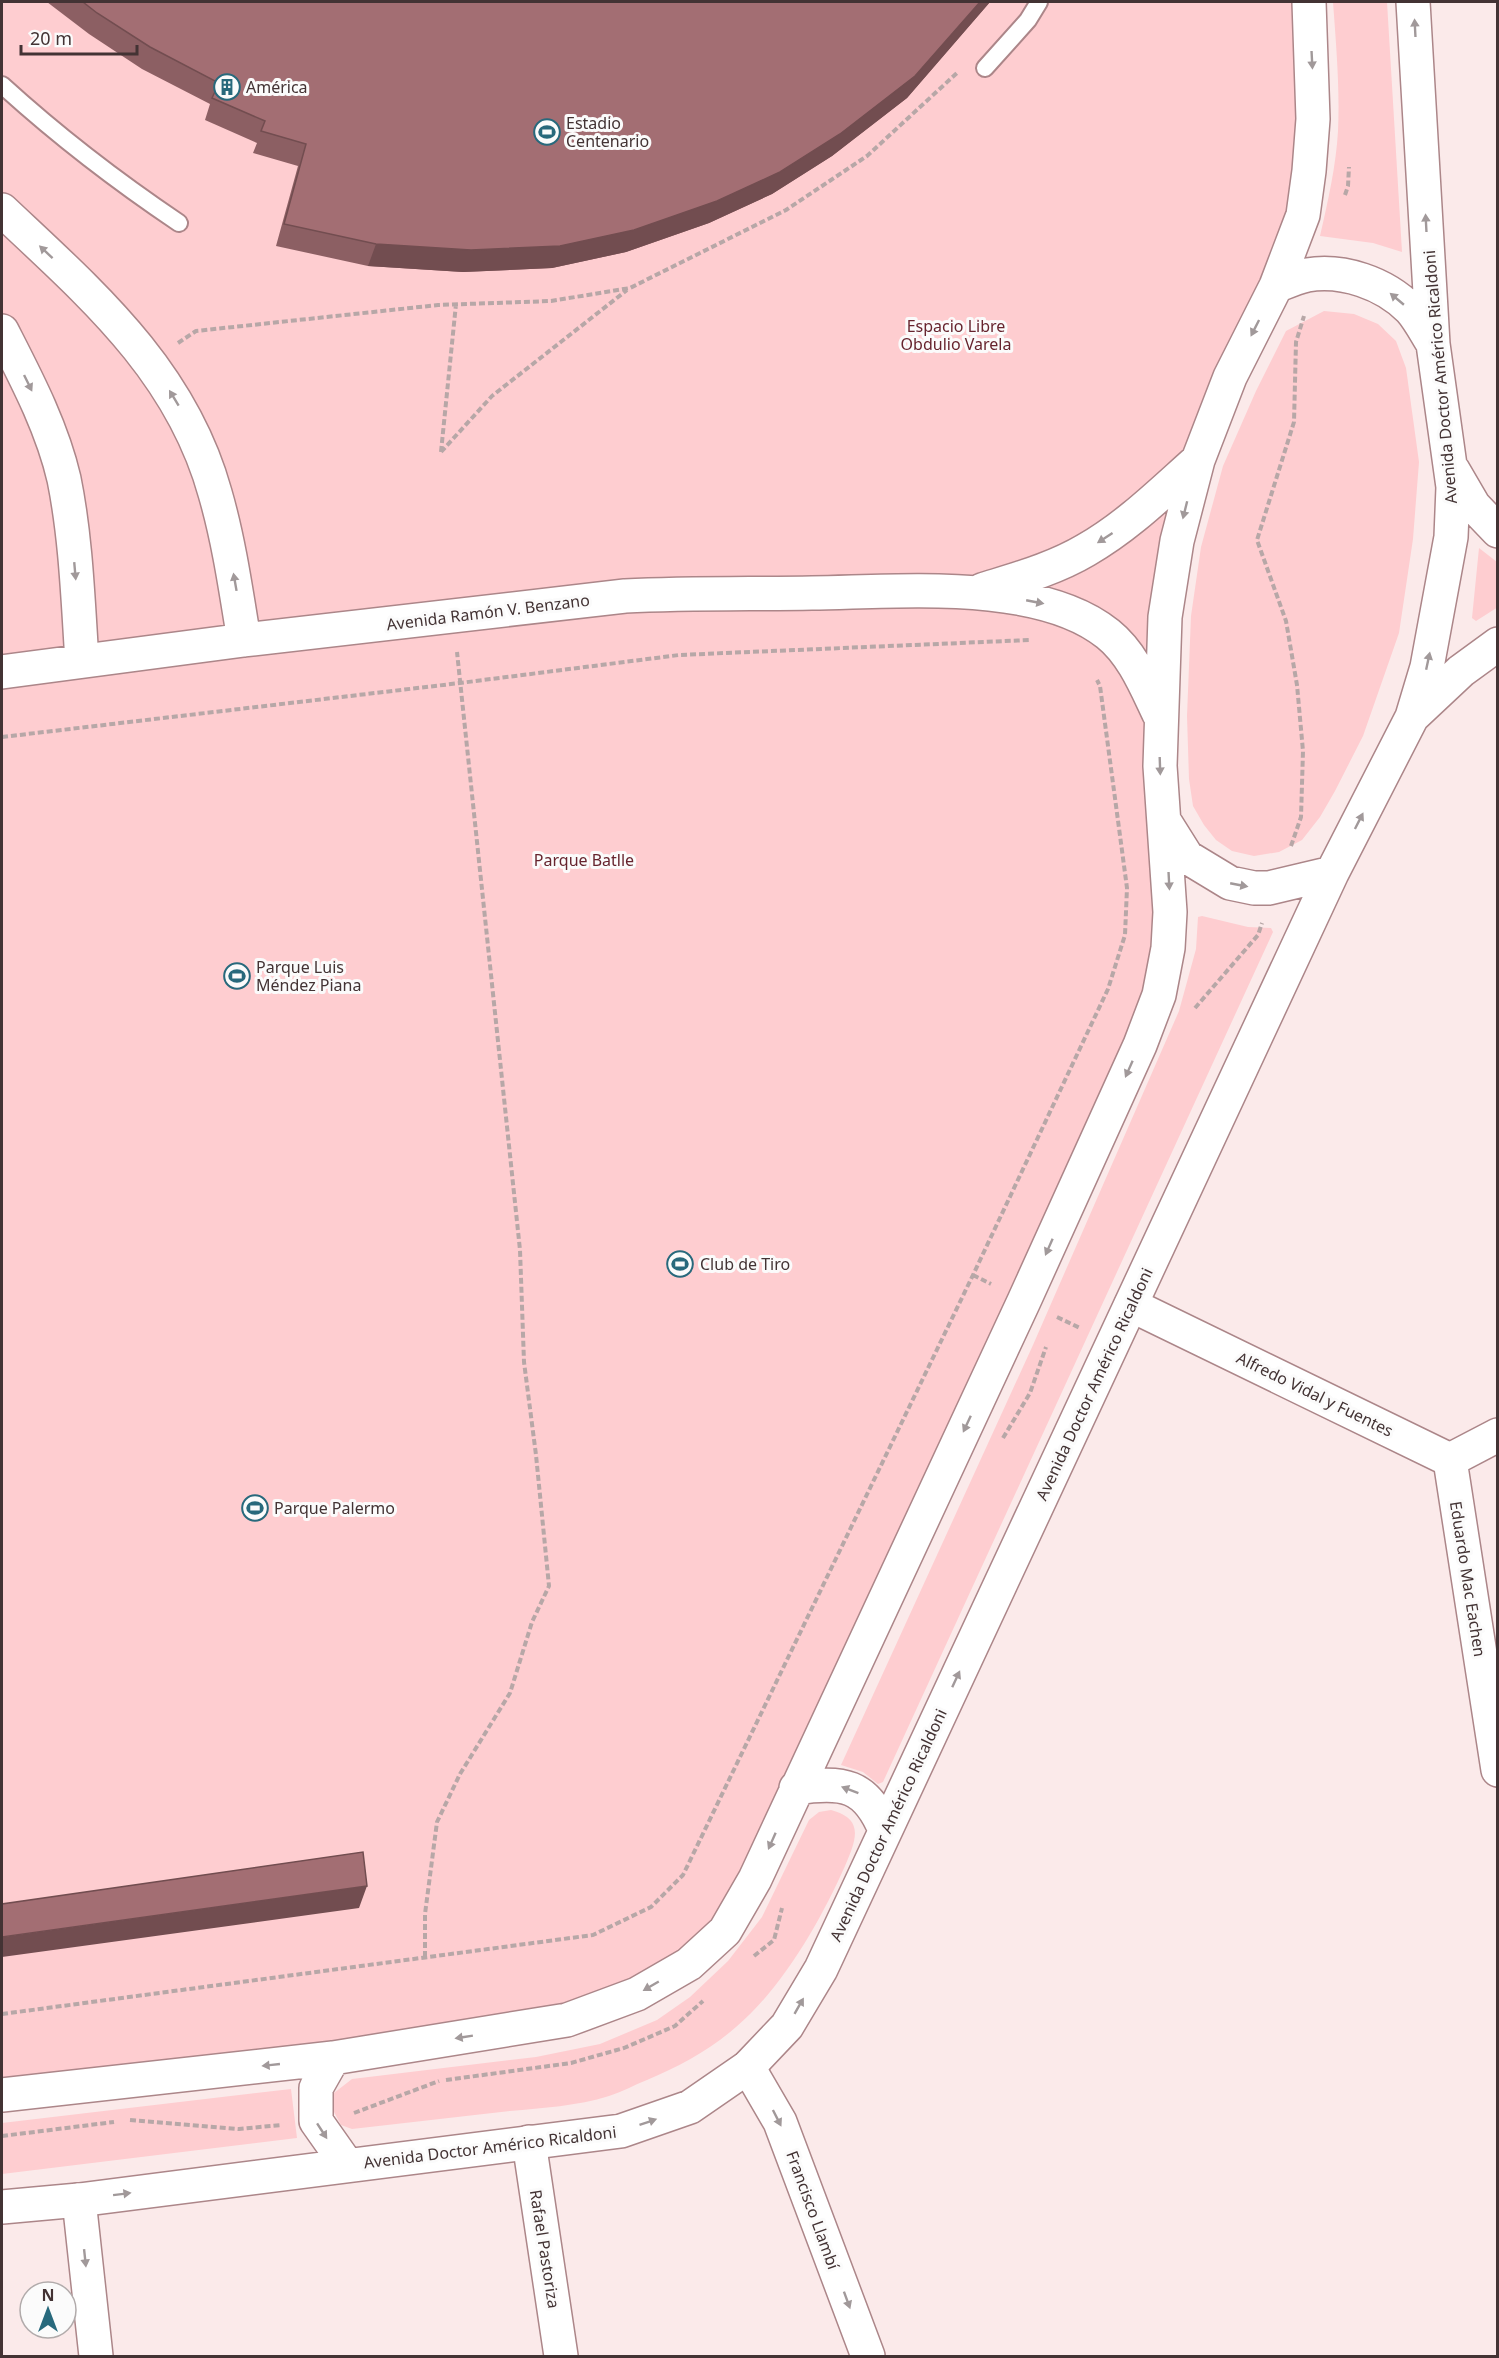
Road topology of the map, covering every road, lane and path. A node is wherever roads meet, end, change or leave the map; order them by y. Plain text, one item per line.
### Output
1 (1039, 2) edge
2 (1309, 2) edge
3 (1413, 2) edge
4 (985, 68) joint
5 (2, 85) edge
6 (1349, 163) dead end
7 (1344, 197) dead end
8 (2, 210) edge
9 (179, 223) dead end
10 (1319, 274) junction
11 (1276, 286) junction
12 (630, 288) junction
13 (456, 304) junction
14 (2, 331) edge
15 (1433, 344) junction
16 (151, 363) junction
17 (1198, 460) junction
18 (1452, 468) junction
19 (1497, 531) edge
20 (977, 591) junction
21 (453, 615) junction
22 (244, 640) junction
23 (1041, 640) dead end
24 (1497, 644) edge
25 (82, 662) junction
26 (2, 672) edge
27 (1096, 678) dead end
28 (460, 683) junction
29 (1412, 717) junction
30 (1161, 718) junction
31 (2, 737) edge
32 (1165, 822) junction
33 (1332, 873) junction
34 (1277, 886) junction
35 (1190, 1013) dead end
36 (1131, 1305) junction
37 (1061, 1306) dead end
38 (1056, 1317) dead end
39 (1049, 1339) dead end
40 (1497, 1435) edge
41 (1000, 1443) dead end
42 (1450, 1460) junction
43 (1497, 1770) edge
44 (796, 1788) junction
45 (885, 1830) junction
46 (784, 1900) dead end
47 (425, 1957) junction
48 (748, 1961) dead end
49 (704, 2000) dead end
50 (2, 2014) edge
51 (333, 2058) junction
52 (748, 2067) junction
53 (2, 2095) edge
54 (316, 2121) junction
55 (2, 2136) edge
56 (529, 2142) junction
57 (346, 2165) junction
58 (79, 2200) junction
59 (2, 2207) edge
60 (96, 2356) edge
61 (561, 2356) edge
62 (868, 2356) edge

1 - 4 lane
2 -> 11 street
15 -> 3 street, Avenida Doctor Américo Ricaldoni
4 - 12 path
5 - 9 lane
6 - 7 path
16 -> 8 street
10 - 11 street
15 -> 10 street
10 - 34 path
11 -> 17 street
12 - 13 path
12 - 13 path
13 - 16 path
14 -> 25 street
15 - 18 street, Avenida Doctor Américo Ricaldoni
22 -> 16 street
17 -> 20 street, Avenida Ramón V. Benzano
17 -> 30 street
18 - 19 street
29 -> 18 street, Avenida Doctor Américo Ricaldoni
20 - 21 street, Avenida Ramón V. Benzano
20 -> 30 street, Avenida Ramón V. Benzano
21 - 22 street, Avenida Ramón V. Benzano
21 - 28 path
22 - 25 street, Avenida Ramón V. Benzano
23 - 28 path
24 - 29 street
25 - 26 street, Avenida Ramón V. Benzano
27 - 47 path
28 - 31 path
28 - 47 path
33 -> 29 street, Avenida Doctor Américo Ricaldoni
30 -> 32 street
32 -> 34 street
32 -> 44 street
33 - 34 street
33 - 36 street, Avenida Doctor Américo Ricaldoni
34 - 35 path
36 - 42 street, Alfredo Vidal y Fuentes
45 -> 36 street, Avenida Doctor Américo Ricaldoni
37 - 38 path
39 - 41 path
40 - 42 street
42 - 43 street, Eduardo Mac Eachen
45 -> 44 street
44 -> 51 street
52 -> 45 street, Avenida Doctor Américo Ricaldoni
46 - 48 path
47 - 50 path
49 - 54 path
51 -> 53 street
51 - 54 street
56 -> 52 street, Avenida Doctor Américo Ricaldoni
52 -> 62 street, Francisco Llambí
54 - 55 path
54 -> 57 street
56 - 57 street, Avenida Doctor Américo Ricaldoni
56 - 61 street, Rafael Pastoriza
58 -> 57 street, Avenida Doctor Américo Ricaldoni
58 - 59 street, Avenida Doctor Américo Ricaldoni
58 -> 60 street

